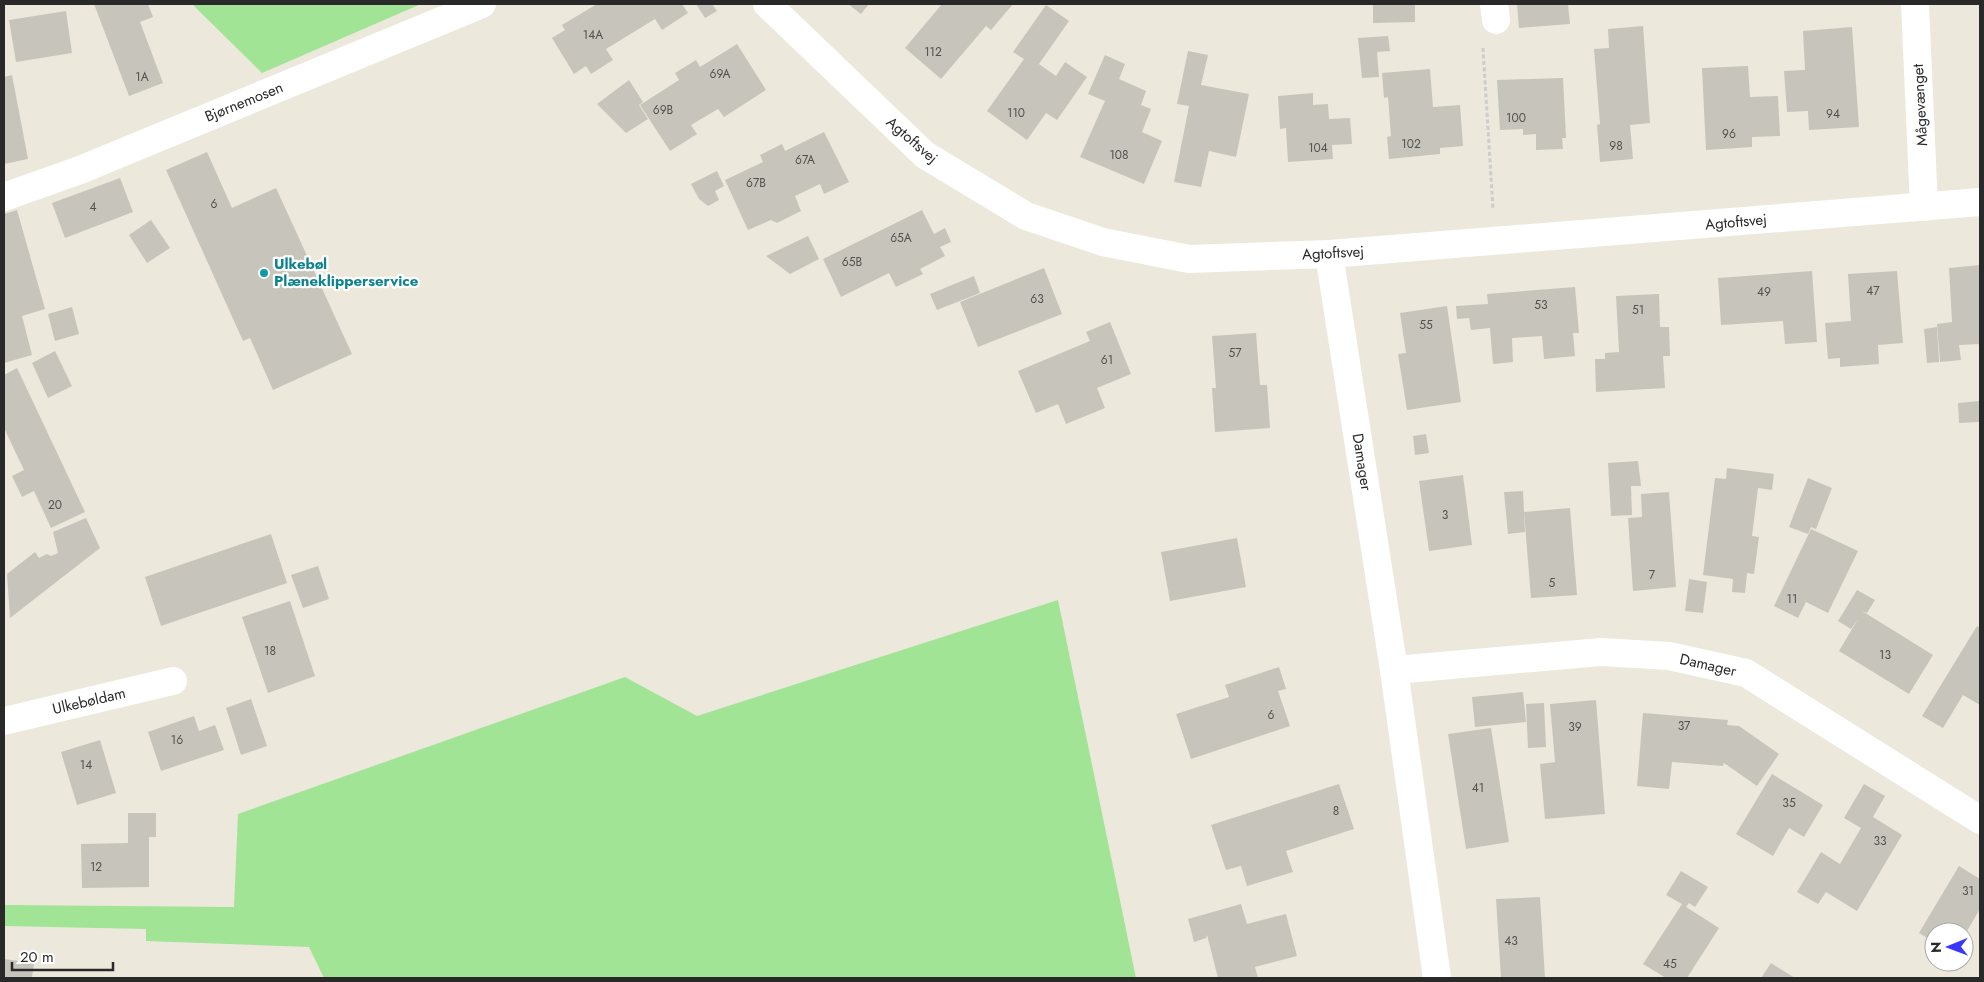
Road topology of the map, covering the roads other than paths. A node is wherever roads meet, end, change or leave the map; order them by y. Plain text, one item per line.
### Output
1 (482, 4) edge
2 (767, 4) edge
3 (1915, 4) edge
4 (4, 196) edge
5 (1980, 202) edge
6 (1924, 207) junction
7 (1329, 254) junction
8 (1394, 670) junction
9 (173, 682) dead end
10 (4, 721) edge
11 (1980, 820) edge
12 (1437, 978) edge

1 - 4 street, Bjørnemosen
2 - 7 street, Agtoftsvej
3 - 6 street, Mågevænget
5 - 6 street, Agtoftsvej
6 - 7 street, Agtoftsvej
7 - 8 street, Damager
8 - 11 street, Damager
8 - 12 street, Damager
9 - 10 street, Ulkebøldam

